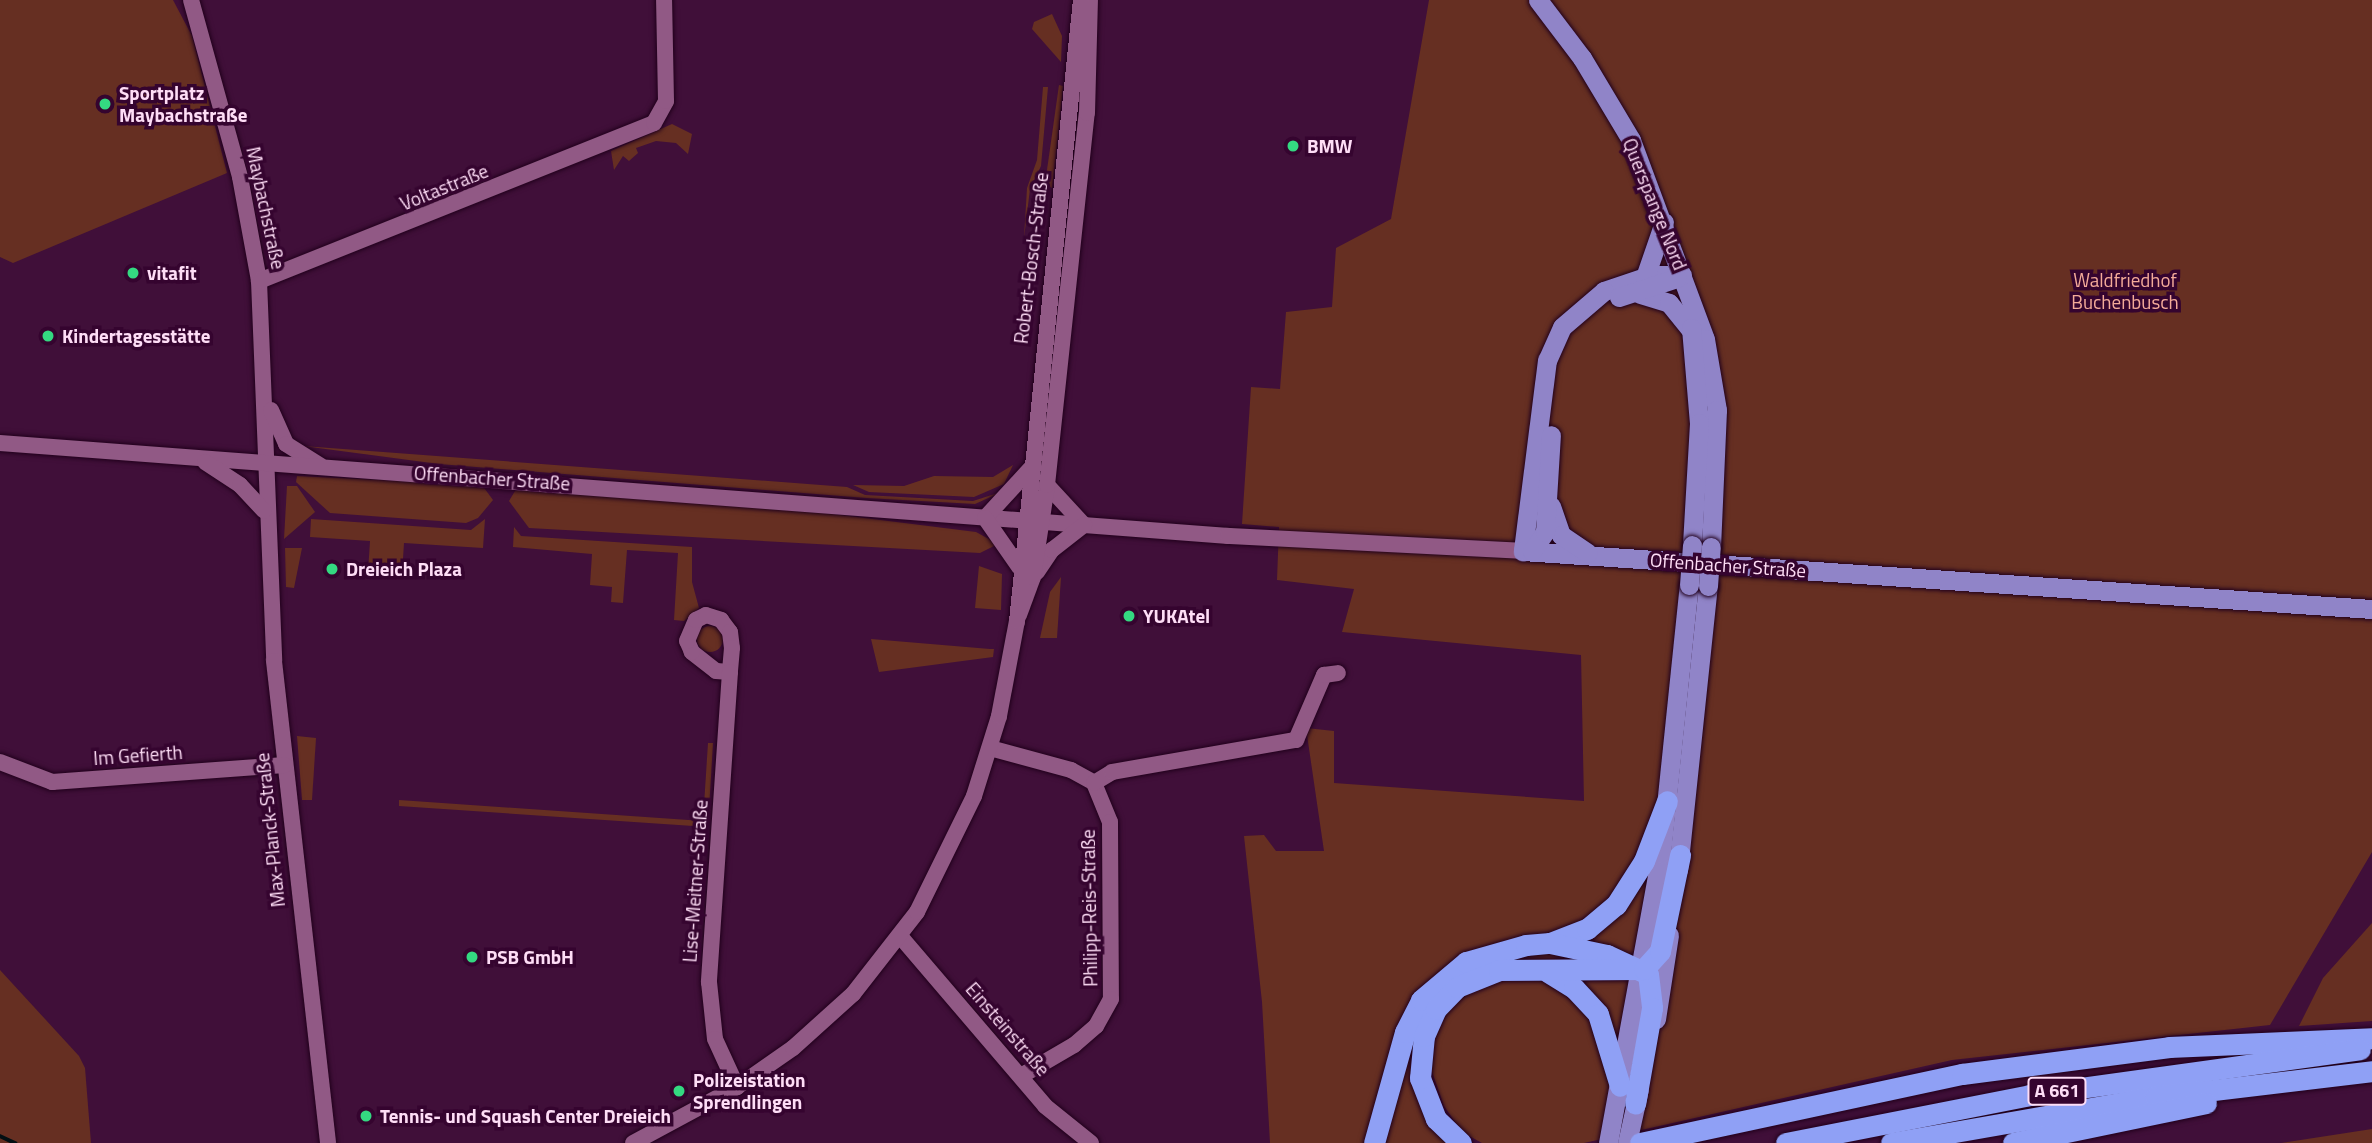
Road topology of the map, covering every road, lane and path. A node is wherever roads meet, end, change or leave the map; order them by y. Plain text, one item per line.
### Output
1 (191, 0) edge
2 (664, 0) edge
3 (1080, 0) edge
4 (1090, 0) edge
5 (1538, 0) edge
6 (1665, 221) junction
7 (1682, 275) junction
8 (259, 281) junction
9 (1640, 285) junction
10 (1692, 331) junction
11 (266, 387) junction
12 (0, 443) edge
13 (201, 460) junction
14 (265, 464) junction
15 (326, 469) junction
16 (1030, 469) junction
17 (1047, 485) junction
18 (1549, 489) junction
19 (264, 511) junction
20 (985, 518) junction
21 (1033, 522) junction
22 (1084, 525) junction
23 (1702, 546) junction
24 (1524, 551) junction
25 (1592, 555) junction
26 (1019, 567) junction
27 (1033, 577) junction
28 (1698, 586) junction
29 (2372, 609) edge
30 (1017, 621) junction
31 (730, 672) dead end
32 (1338, 673) dead end
33 (990, 748) junction
34 (0, 762) edge
35 (284, 765) junction
36 (1094, 783) junction
37 (1667, 801) junction
38 (1680, 855) junction
39 (900, 936) junction
40 (1549, 943) junction
41 (1644, 969) junction
42 (1546, 971) junction
43 (2369, 1041) edge
44 (2372, 1071) edge
45 (1021, 1076) junction
46 (2316, 1077) junction
47 (1620, 1086) junction
48 (737, 1087) junction
49 (1628, 1109) junction
50 (328, 1143) edge
51 (633, 1143) edge
52 (1091, 1143) edge
53 (1374, 1143) edge
54 (1461, 1143) edge
55 (1608, 1143) edge
56 (1627, 1143) edge
57 (1640, 1143) edge
58 (1786, 1143) edge
59 (1891, 1143) edge
60 (2013, 1143) edge

1 - 8 street, Maybachstraße
2 - 8 street, Voltastraße
3 - 16 street, Robert-Bosch-Straße
4 - 17 street, Robert-Bosch-Straße
5 - 6 main road, Querspange Nord
6 - 7 main road, Querspange Nord
6 - 9 main road
7 - 9 main road
7 - 10 main road
7 - 23 main road, Querspange Nord
8 - 11 street, Maybachstraße
9 - 10 main road
9 - 18 main road
9 - 24 main road
10 - 23 main road
11 - 14 street, Maybachstraße
11 - 15 street, Maybachstraße
12 - 13 street, Offenbacher Straße
13 - 14 street, Offenbacher Straße
13 - 19 street
14 - 15 street, Offenbacher Straße
14 - 19 street, Max-Planck-Straße
15 - 20 street, Offenbacher Straße
16 - 20 street
16 - 21 street, Robert-Bosch-Straße
17 - 21 street, Robert-Bosch-Straße
17 - 22 street
18 - 24 main road
18 - 25 main road
19 - 35 street, Max-Planck-Straße
20 - 21 street, Offenbacher Straße
20 - 26 street
21 - 22 street, Offenbacher Straße
21 - 26 street
21 - 27 street
22 - 24 street, Offenbacher Straße
22 - 27 street
23 - 28 main road, bridge
24 - 25 main road, Offenbacher Straße
25 - 29 main road, Offenbacher Straße
26 - 30 street
27 - 30 street
28 - 37 main road
28 - 38 main road
30 - 33 street
31 - 48 street, Lise-Meitner-Straße
32 - 36 street
33 - 36 street
33 - 39 street
34 - 35 street, Im Gefierth
35 - 50 street, Max-Planck-Straße
36 - 45 street, Philipp-Reis-Straße
37 - 40 highway
37 - 41 main road
38 - 41 highway
38 - 49 main road
39 - 45 street, Einsteinstraße
39 - 48 street
40 - 41 highway
40 - 53 highway
41 - 42 highway
41 - 47 main road
41 - 49 highway
42 - 47 highway
42 - 54 highway
43 - 57 highway
43 - 58 highway, A 661
44 - 46 highway, A 661
45 - 52 street, Einsteinstraße
46 - 59 highway, A 661
46 - 60 highway
47 - 49 main road
48 - 51 street
49 - 55 main road
49 - 56 main road

